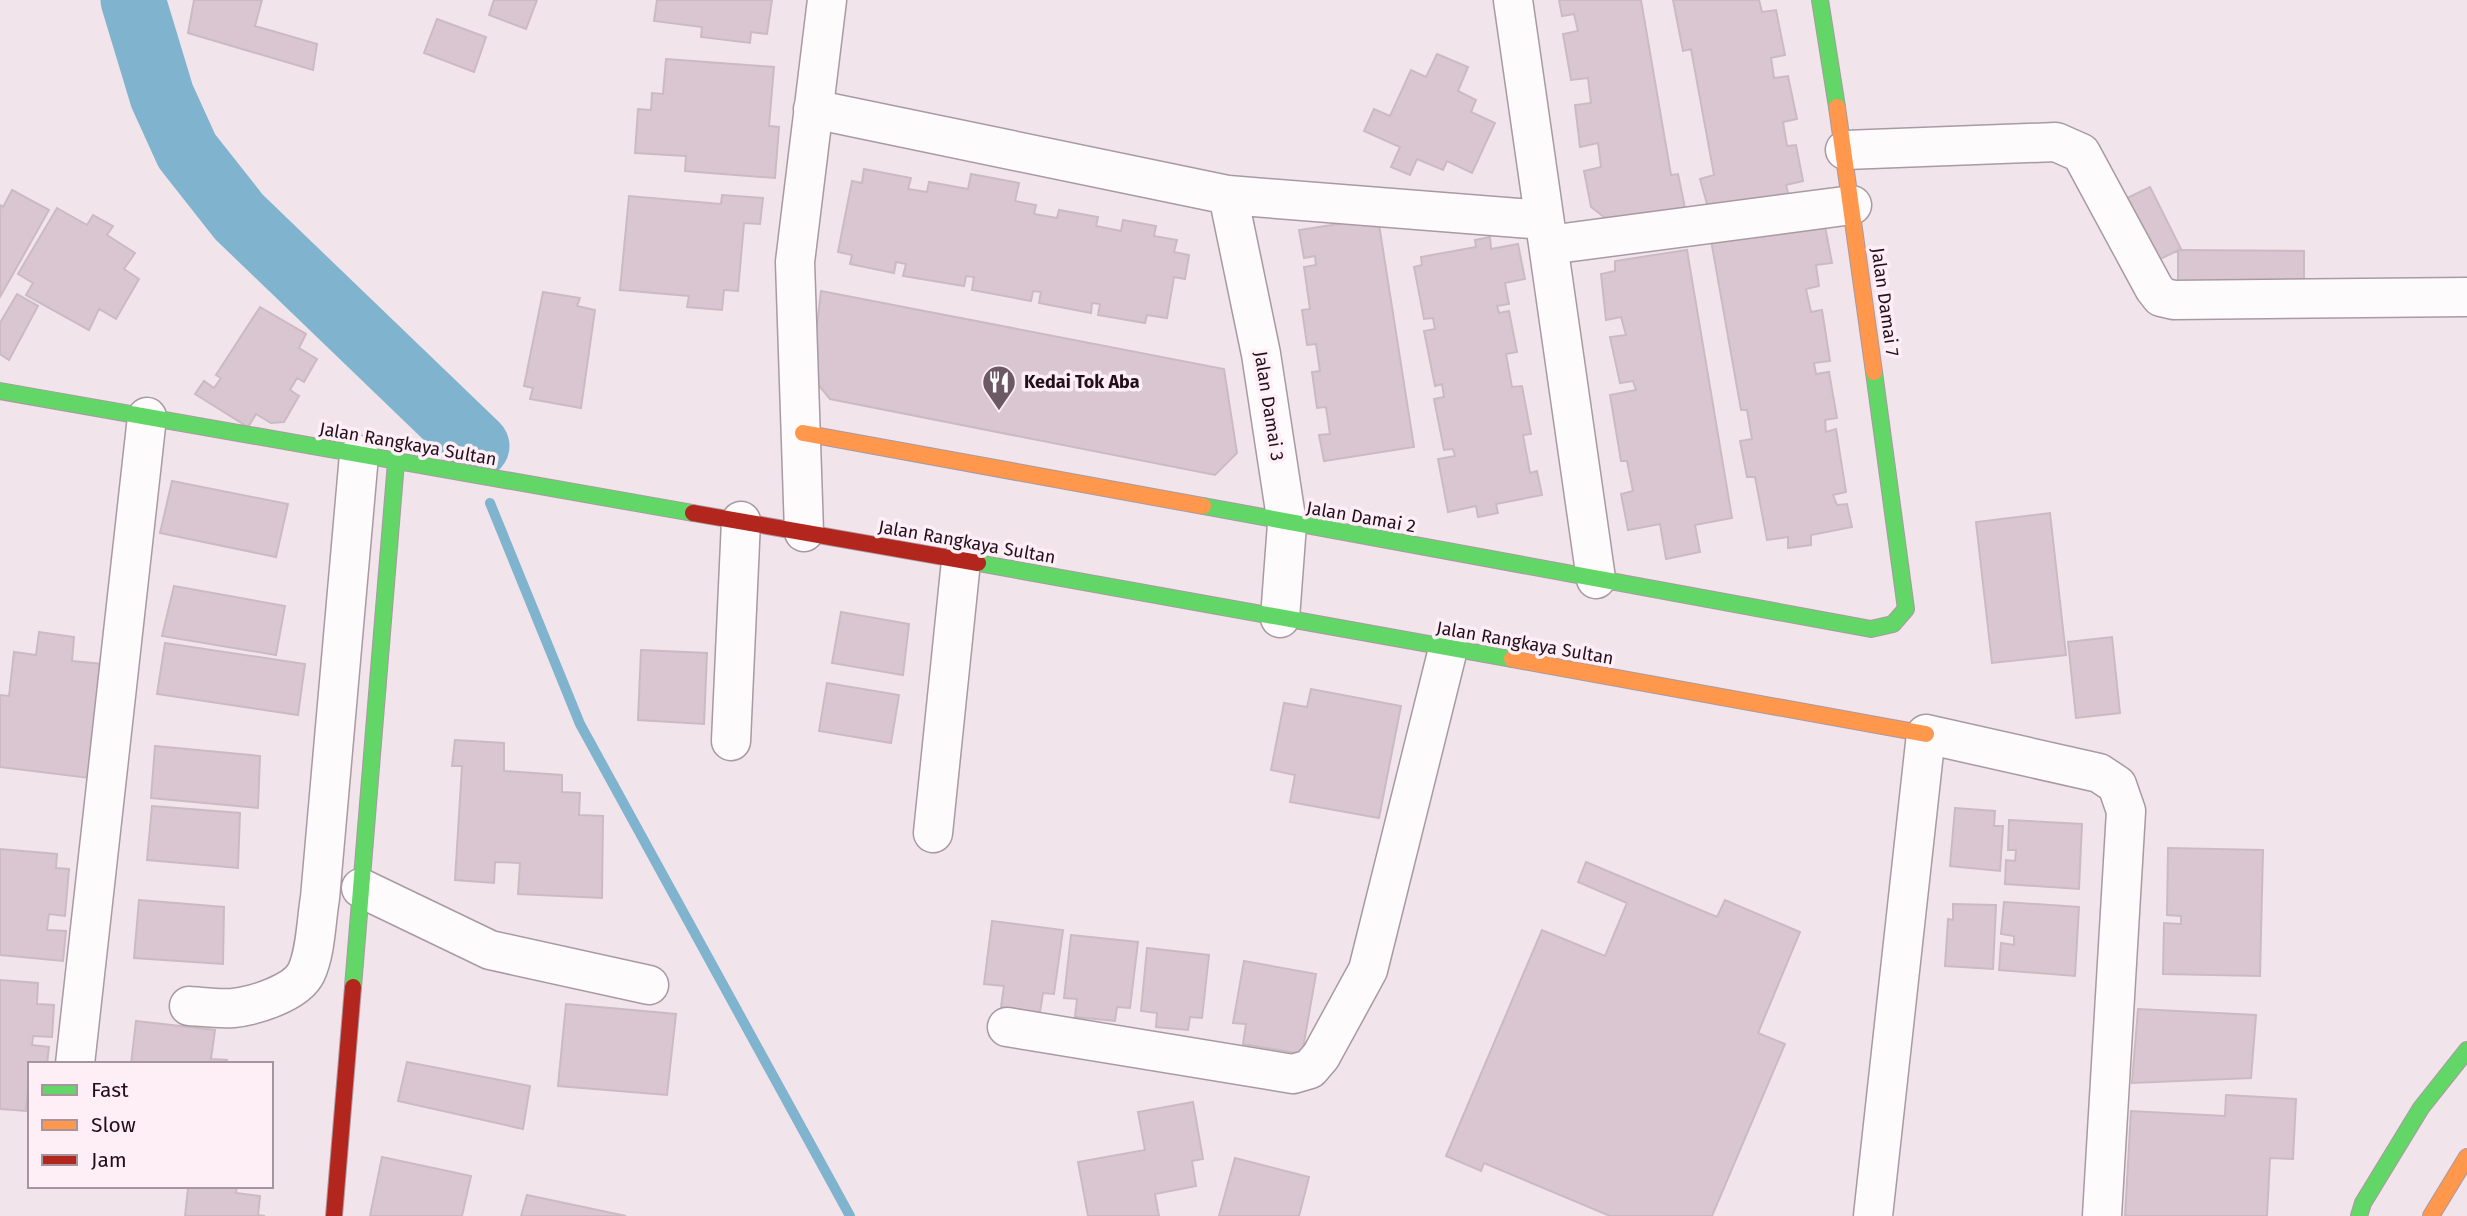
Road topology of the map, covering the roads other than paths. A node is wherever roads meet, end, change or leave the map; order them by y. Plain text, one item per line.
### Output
1 (827, 0) edge
2 (1513, 0) edge
3 (1820, 0) edge
4 (813, 109) junction
5 (1844, 150) junction
6 (1228, 195) junction
7 (1852, 205) junction
8 (1546, 233) junction
9 (2467, 297) edge
10 (0, 391) edge
11 (147, 417) junction
12 (803, 433) junction
13 (359, 455) junction
14 (396, 462) junction
15 (741, 521) junction
16 (1287, 524) junction
17 (804, 532) junction
18 (961, 561) junction
19 (1597, 579) junction
20 (1906, 610) joint
21 (1280, 618) junction
22 (1448, 649) junction
23 (1926, 734) junction
24 (731, 741) dead end
25 (933, 834) dead end
26 (361, 888) junction
27 (649, 985) dead end
28 (189, 1006) dead end
29 (1007, 1027) dead end
30 (2467, 1050) edge
31 (75, 1062) edge
32 (2467, 1157) edge
33 (334, 1216) edge
34 (1873, 1216) edge
35 (2102, 1216) edge
36 (2359, 1216) edge
37 (2431, 1216) edge

1 - 4 street
2 - 8 street
3 - 5 main road, Jalan Damai 7
4 - 6 street
4 - 12 street
5 - 7 main road, Jalan Damai 7
5 - 9 street
6 - 8 street
6 - 16 street, Jalan Damai 3
7 - 8 street
7 - 20 main road, Jalan Damai 7
8 - 19 street
10 - 11 main road, Jalan Rangkaya Sultan
11 - 13 main road, Jalan Rangkaya Sultan
11 - 31 street
12 - 16 main road, Jalan Damai 2
12 - 17 street
13 - 14 main road, Jalan Rangkaya Sultan
13 - 28 street
14 - 15 main road, Jalan Rangkaya Sultan
14 - 26 main road
15 - 17 main road, Jalan Rangkaya Sultan
15 - 24 street
16 - 19 main road, Jalan Damai 2
16 - 21 street, Jalan Damai 3
17 - 18 main road, Jalan Rangkaya Sultan
18 - 21 main road, Jalan Rangkaya Sultan
18 - 25 street
19 - 20 main road, Jalan Damai 2
21 - 22 main road, Jalan Rangkaya Sultan
22 - 23 main road, Jalan Rangkaya Sultan
22 - 29 street
23 - 34 street
23 - 35 street
26 - 27 street
26 - 33 main road
30 - 36 main road
32 - 37 main road

